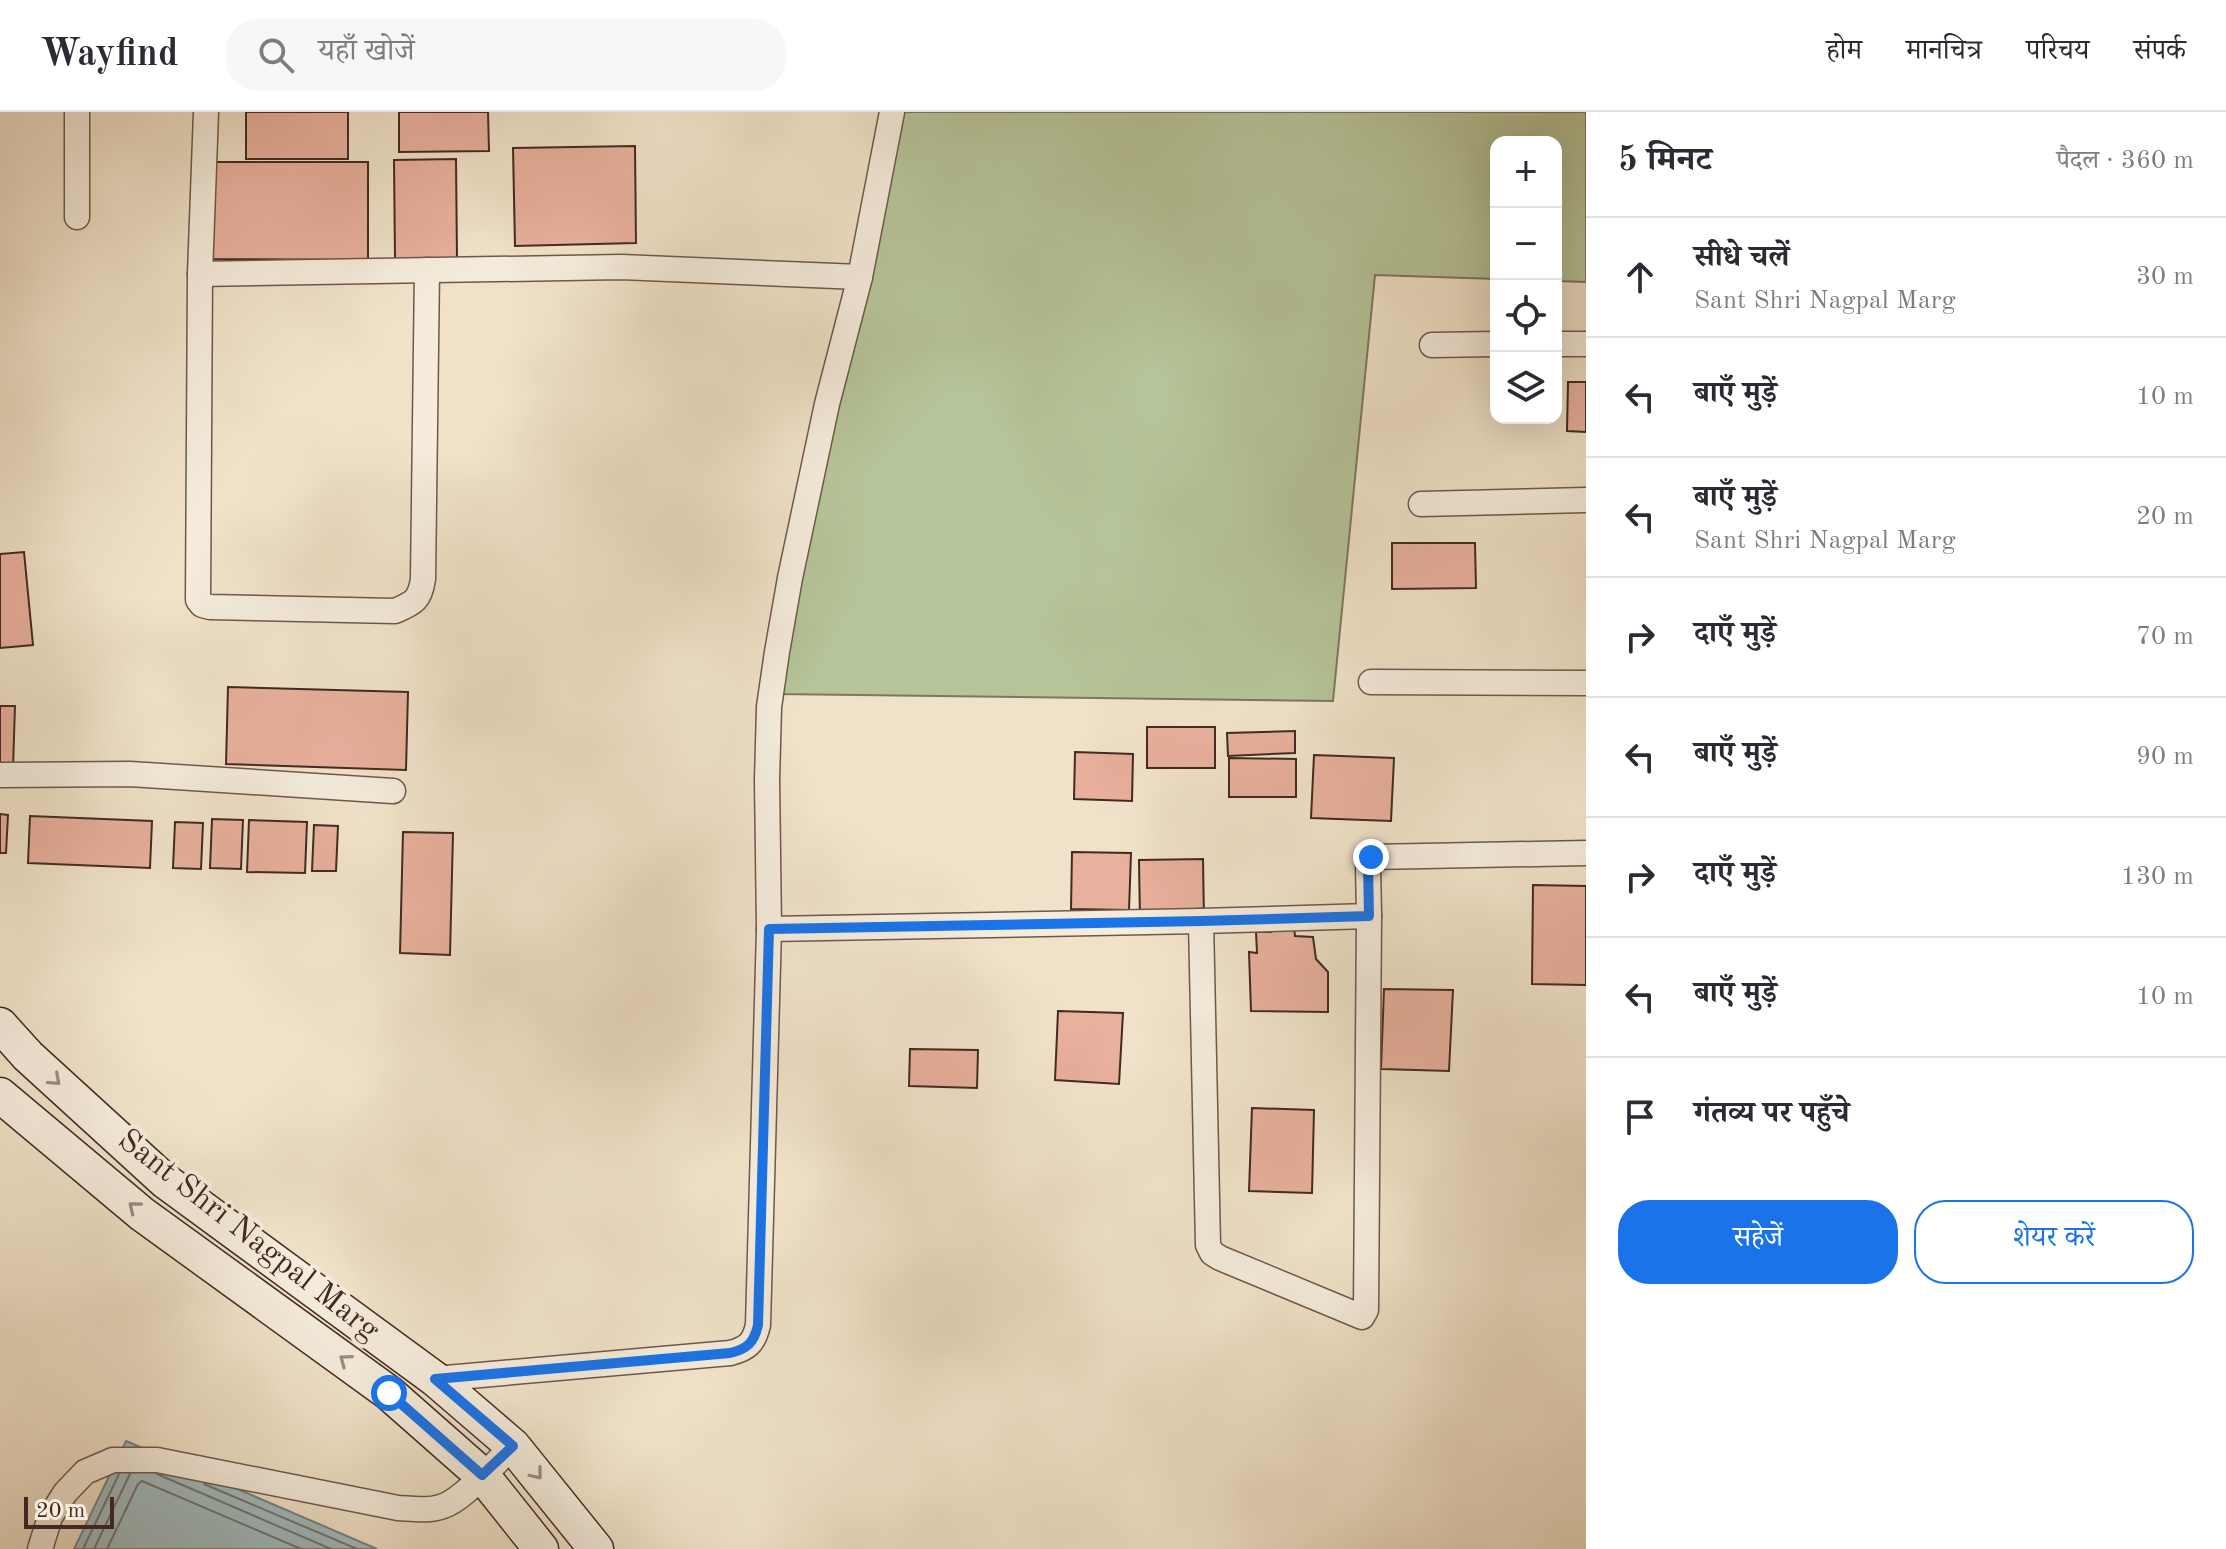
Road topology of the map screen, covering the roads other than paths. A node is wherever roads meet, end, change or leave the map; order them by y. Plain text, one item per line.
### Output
1 (77, 112) edge
2 (206, 112) edge
3 (892, 112) edge
4 (77, 217) dead end
5 (427, 270) junction
6 (200, 274) junction
7 (860, 277) junction
8 (1490, 344) edge
9 (1562, 344) edge
10 (1586, 344) edge
11 (1432, 345) dead end
12 (1586, 500) edge
13 (1421, 504) dead end
14 (1371, 682) dead end
15 (1586, 683) edge
16 (0, 775) edge
17 (393, 791) dead end
18 (1586, 853) edge
19 (1369, 916) junction
20 (1201, 921) junction
21 (769, 929) junction
22 (0, 1025) edge
23 (0, 1095) edge
24 (435, 1379) junction
25 (513, 1446) junction
26 (482, 1475) junction
27 (40, 1549) edge
28 (541, 1549) edge
29 (596, 1549) edge

1 - 4 street
2 - 6 street
3 - 7 street
5 - 6 street
5 - 6 street
5 - 7 street
7 - 21 street
8 - 11 street
9 - 10 street
12 - 13 street
14 - 15 street
16 - 17 street
18 - 19 street
19 - 20 street
19 - 20 street
20 - 21 street
21 - 24 street
22 -> 24 main road, Sant Shri Nagpal Marg
26 -> 23 main road, Sant Shri Nagpal Marg
24 - 25 main road, Sant Shri Nagpal Marg
25 - 26 street
25 -> 29 main road, Sant Shri Nagpal Marg
26 - 27 street
26 - 28 main road, Sant Shri Nagpal Marg

